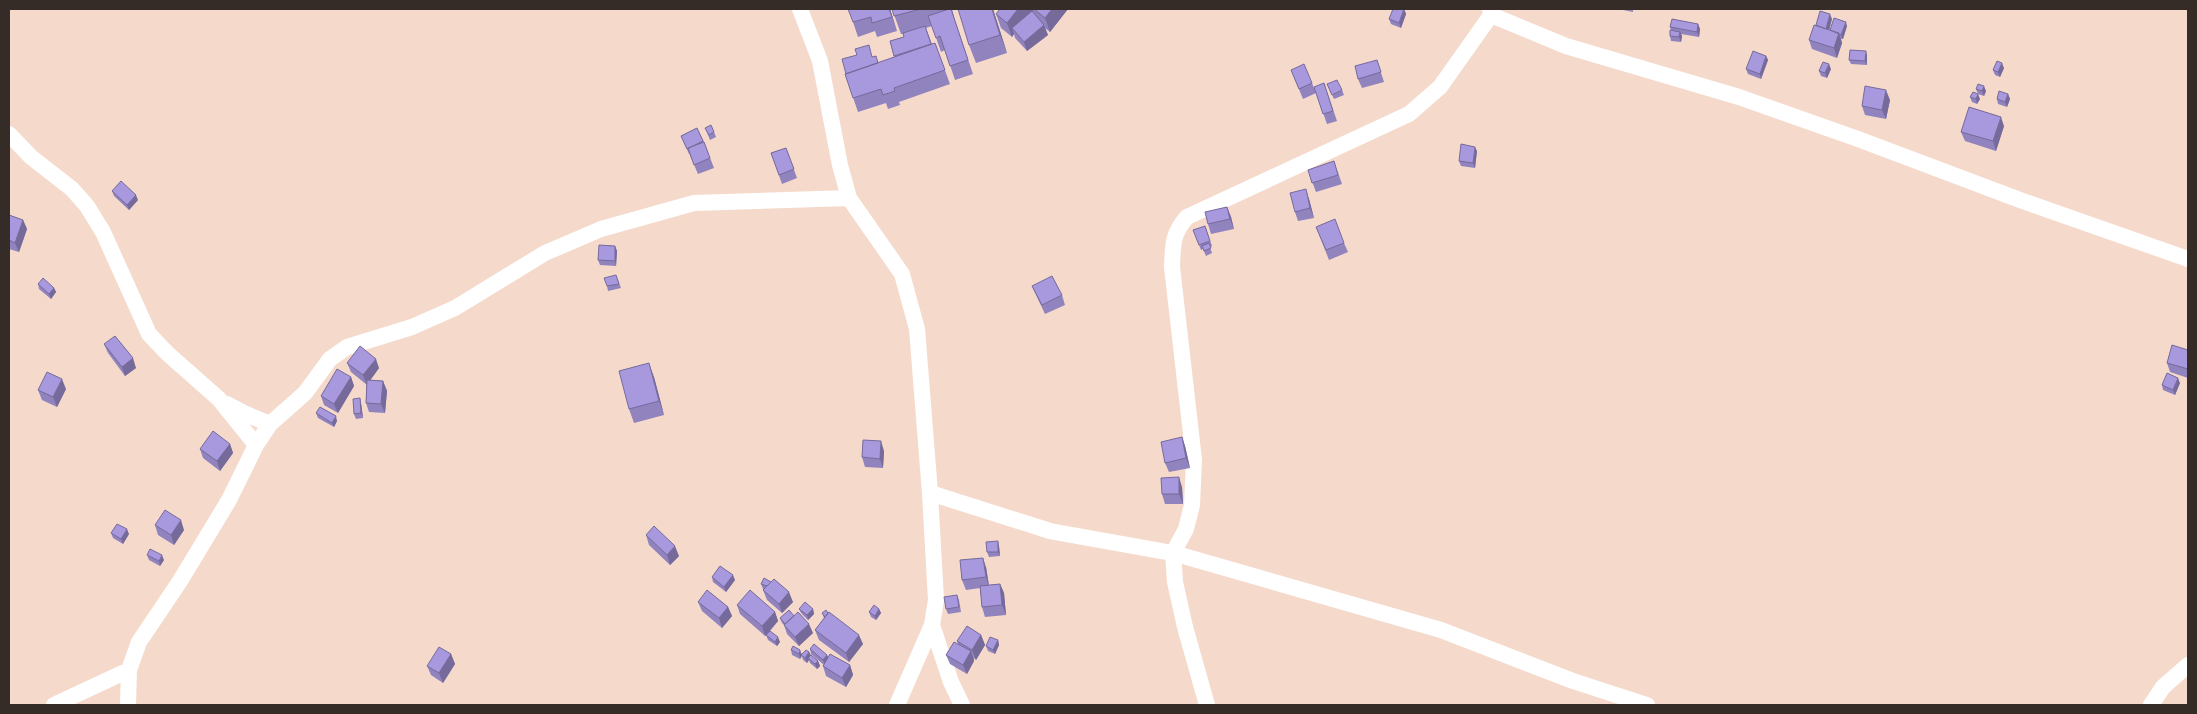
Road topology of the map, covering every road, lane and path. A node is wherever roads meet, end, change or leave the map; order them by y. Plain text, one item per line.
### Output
1 (800, 9) edge
2 (1490, 12) edge
3 (9, 134) edge
4 (849, 198) junction
5 (2188, 259) edge
6 (219, 399) junction
7 (270, 424) junction
8 (256, 445) junction
9 (930, 493) junction
10 (1173, 553) junction
11 (932, 625) junction
12 (2188, 665) edge
13 (129, 670) junction
14 (54, 705) edge
15 (128, 705) edge
16 (897, 705) edge
17 (962, 705) edge
18 (1208, 705) edge
19 (1648, 705) edge
20 (2151, 705) edge

1 - 4 street
2 - 5 street
2 - 10 street
3 - 6 street
4 - 7 street
4 - 9 street
6 - 7 street
6 - 8 street
7 - 8 street
8 - 13 street
9 - 10 street
9 - 11 street
10 - 18 street
10 - 19 street
11 - 16 street
11 - 17 street
12 - 20 street
13 - 14 street
13 - 15 street

